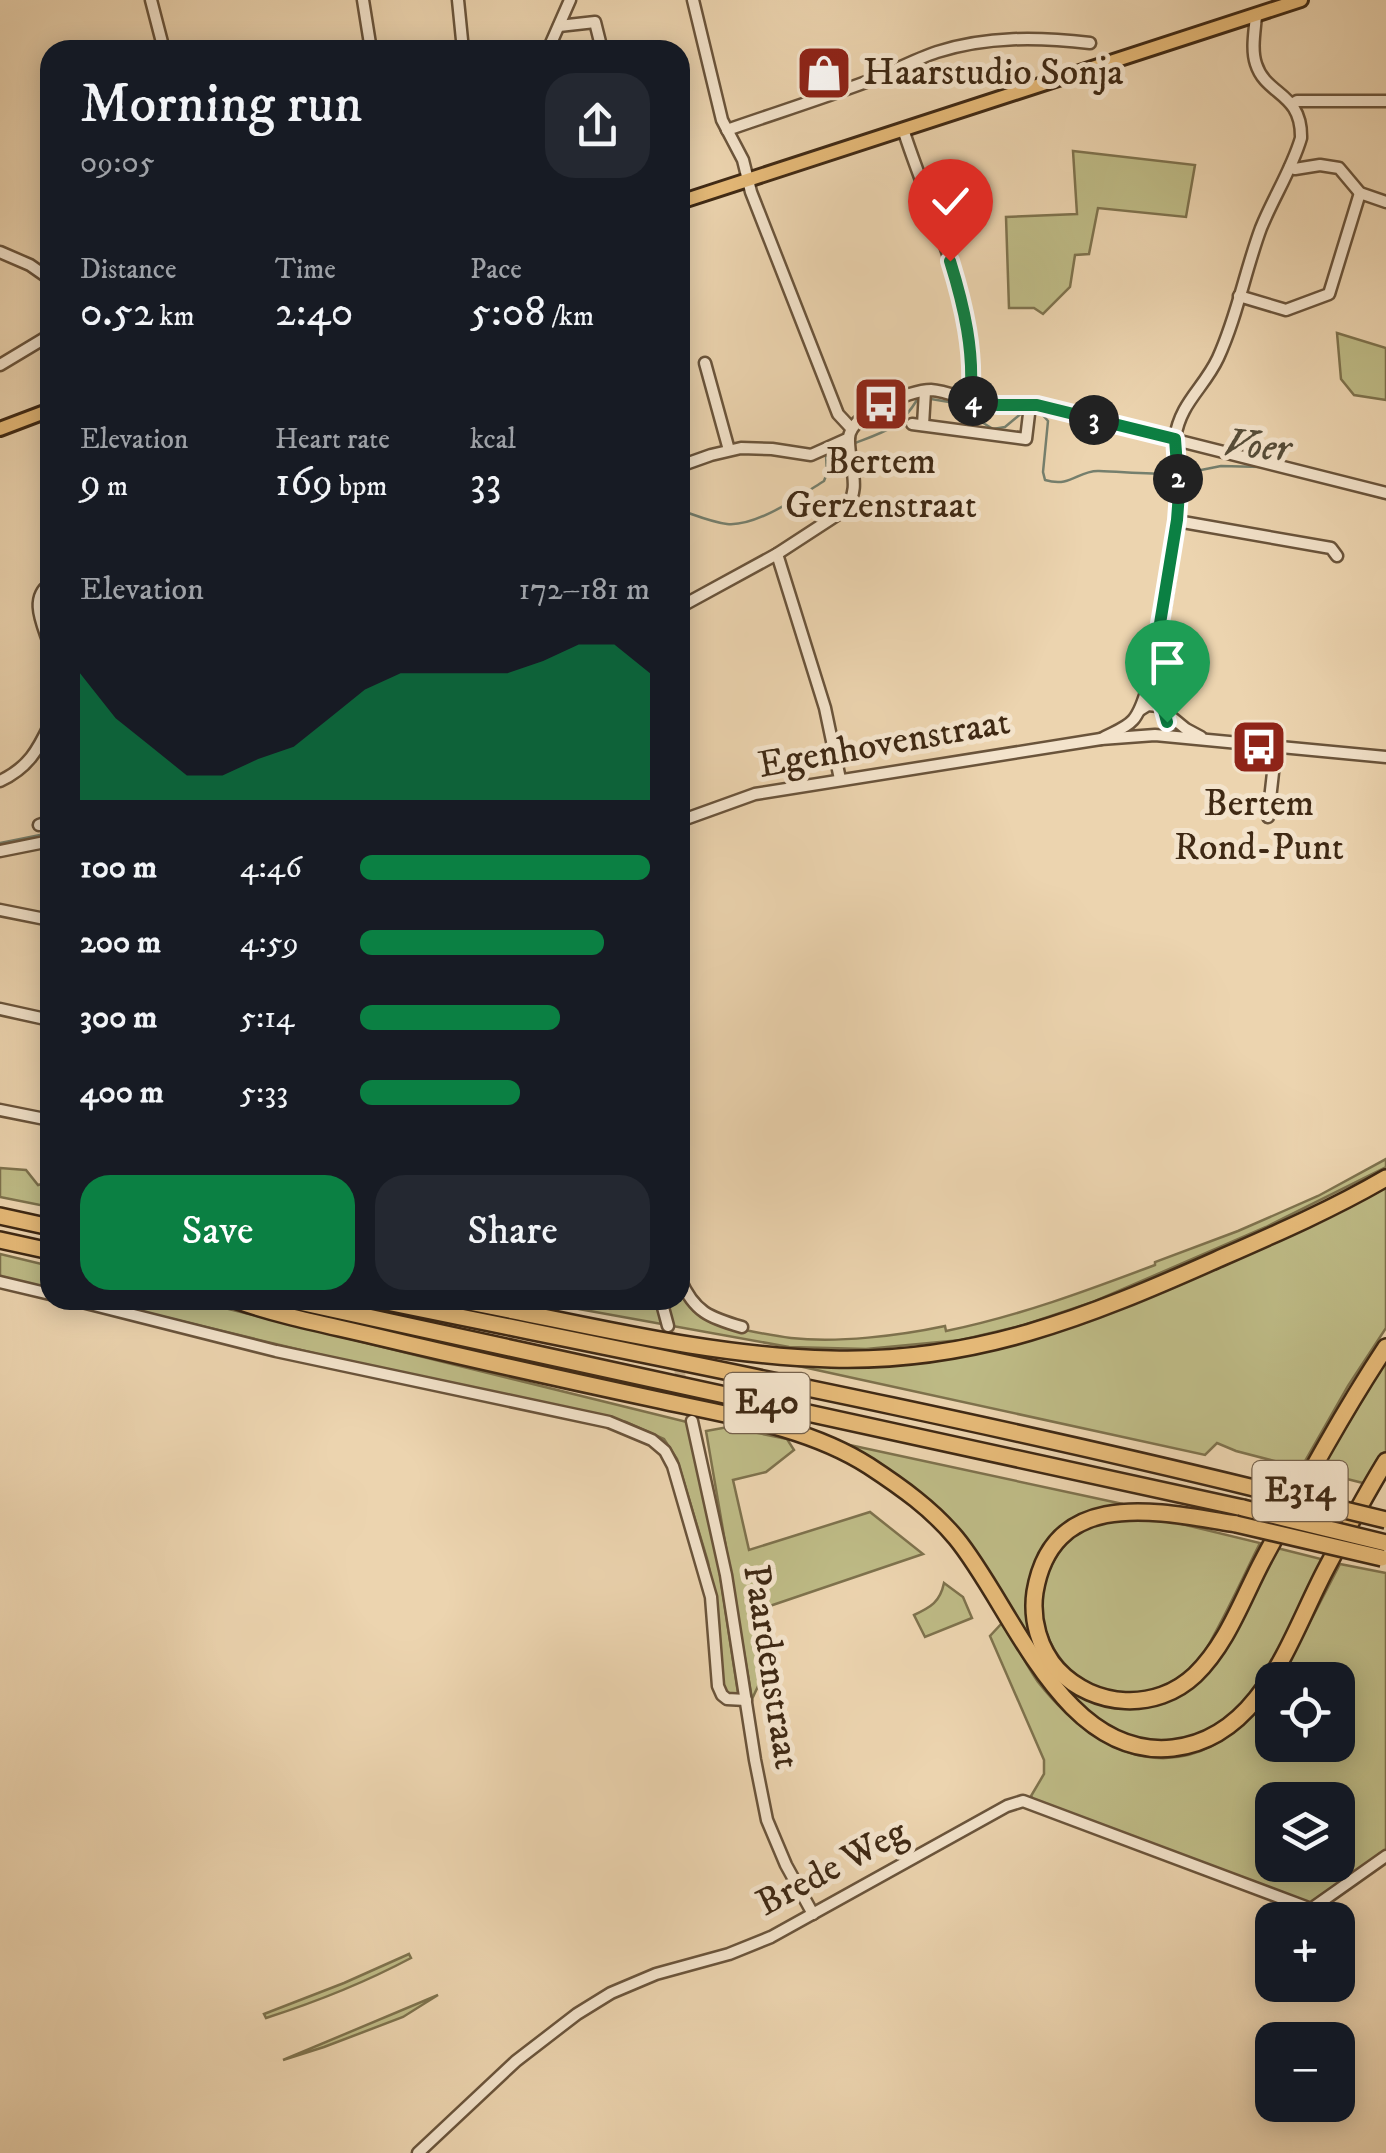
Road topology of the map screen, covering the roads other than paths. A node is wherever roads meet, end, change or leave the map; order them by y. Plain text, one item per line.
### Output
1 (151, 0) edge
2 (363, 0) edge
3 (458, 0) edge
4 (570, 0) edge
5 (693, 0) edge
6 (1301, 0) edge
7 (1262, 9) edge
8 (559, 26) junction
9 (161, 40) edge
10 (369, 40) edge
11 (461, 40) edge
12 (553, 40) edge
13 (600, 40) edge
14 (1090, 43) dead end
15 (1386, 100) edge
16 (1292, 104) junction
17 (903, 129) junction
18 (726, 130) junction
19 (1290, 167) junction
20 (748, 180) junction
21 (1360, 193) junction
22 (690, 199) edge
23 (1386, 202) edge
24 (0, 252) edge
25 (40, 273) edge
26 (1240, 296) junction
27 (40, 340) edge
28 (705, 363) dead end
29 (0, 365) edge
30 (924, 397) junction
31 (970, 400) junction
32 (40, 414) edge
33 (1029, 414) dead end
34 (40, 420) edge
35 (0, 430) edge
36 (850, 433) junction
37 (1175, 439) junction
38 (728, 450) junction
39 (690, 463) edge
40 (1386, 493) edge
41 (1177, 520) junction
42 (777, 554) junction
43 (1337, 556) dead end
44 (690, 602) edge
45 (1154, 660) junction
46 (1164, 711) junction
47 (1138, 714) junction
48 (1153, 735) junction
49 (1100, 739) junction
50 (1207, 740) junction
51 (1276, 746) junction
52 (40, 747) edge
53 (1386, 757) edge
54 (840, 779) junction
55 (0, 780) edge
56 (690, 817) edge
57 (1268, 817) dead end
58 (40, 843) edge
59 (0, 851) edge
60 (0, 910) edge
61 (40, 918) edge
62 (0, 1010) edge
63 (40, 1018) edge
64 (0, 1110) edge
65 (40, 1118) edge
66 (1386, 1178) edge
67 (0, 1216) edge
68 (40, 1225) edge
69 (0, 1240) edge
70 (40, 1249) edge
71 (0, 1282) edge
72 (40, 1292) edge
73 (690, 1296) edge
74 (113, 1310) edge
75 (275, 1310) edge
76 (334, 1310) edge
77 (426, 1310) edge
78 (508, 1310) edge
79 (664, 1310) edge
80 (668, 1326) tunnel mouth
81 (742, 1327) dead end
82 (1386, 1346) edge
83 (692, 1420) tunnel mouth
84 (1386, 1461) edge
85 (1240, 1516) junction
86 (1386, 1520) edge
87 (1385, 1554) edge
88 (746, 1700) junction
89 (1386, 1856) edge
90 (813, 1914) junction
91 (418, 2153) edge

1 - 9 street
2 - 10 street
3 - 11 street
4 - 8 street
5 - 18 street
6 - 7 main road
7 - 16 street
7 - 17 main road
8 - 12 street
8 - 13 street
14 - 18 street
15 - 16 street
16 - 19 street
17 - 20 main road
17 - 31 street
18 - 20 street
19 - 21 street
19 - 26 street
20 - 22 main road
20 - 36 street
21 - 23 street
21 - 26 street
24 - 25 street
26 - 37 street
27 - 29 street
28 - 38 street
30 - 31 street
30 - 33 street
30 - 36 street
31 - 37 street
32 - 35 main road
34 - 35 main road
36 - 38 street
36 - 42 street
37 - 40 street
37 - 41 street
38 - 39 street
41 - 43 street
41 - 45 street
42 - 44 street
42 - 54 street
45 - 46 street
45 - 47 street
46 - 47 street, Egenhovenstraat
46 - 48 street
46 - 50 street, Egenhovenstraat
47 - 48 street
47 - 49 street, Egenhovenstraat
48 - 49 street, Egenhovenstraat
48 - 50 street, Egenhovenstraat
49 - 54 street, Egenhovenstraat
50 - 51 street, Egenhovenstraat
51 - 53 street, Egenhovenstraat
51 - 57 street
52 - 55 street
54 - 56 street, Egenhovenstraat
58 - 59 street
60 - 61 street
62 - 63 street
64 - 65 street
66 - 78 highway
67 - 68 highway
69 - 70 highway
71 - 72 street
73 - 81 street
74 - 88 street
75 - 84 highway, E314
76 - 85 highway, E40
77 - 86 highway, E40, bridge
79 - 80 street
82 - 85 highway, E314
83 - 88 street, Paardenstraat
85 - 87 highway, E40, bridge
88 - 90 street, Paardenstraat
89 - 90 street, Brede Weg
90 - 91 street, Brede Weg

